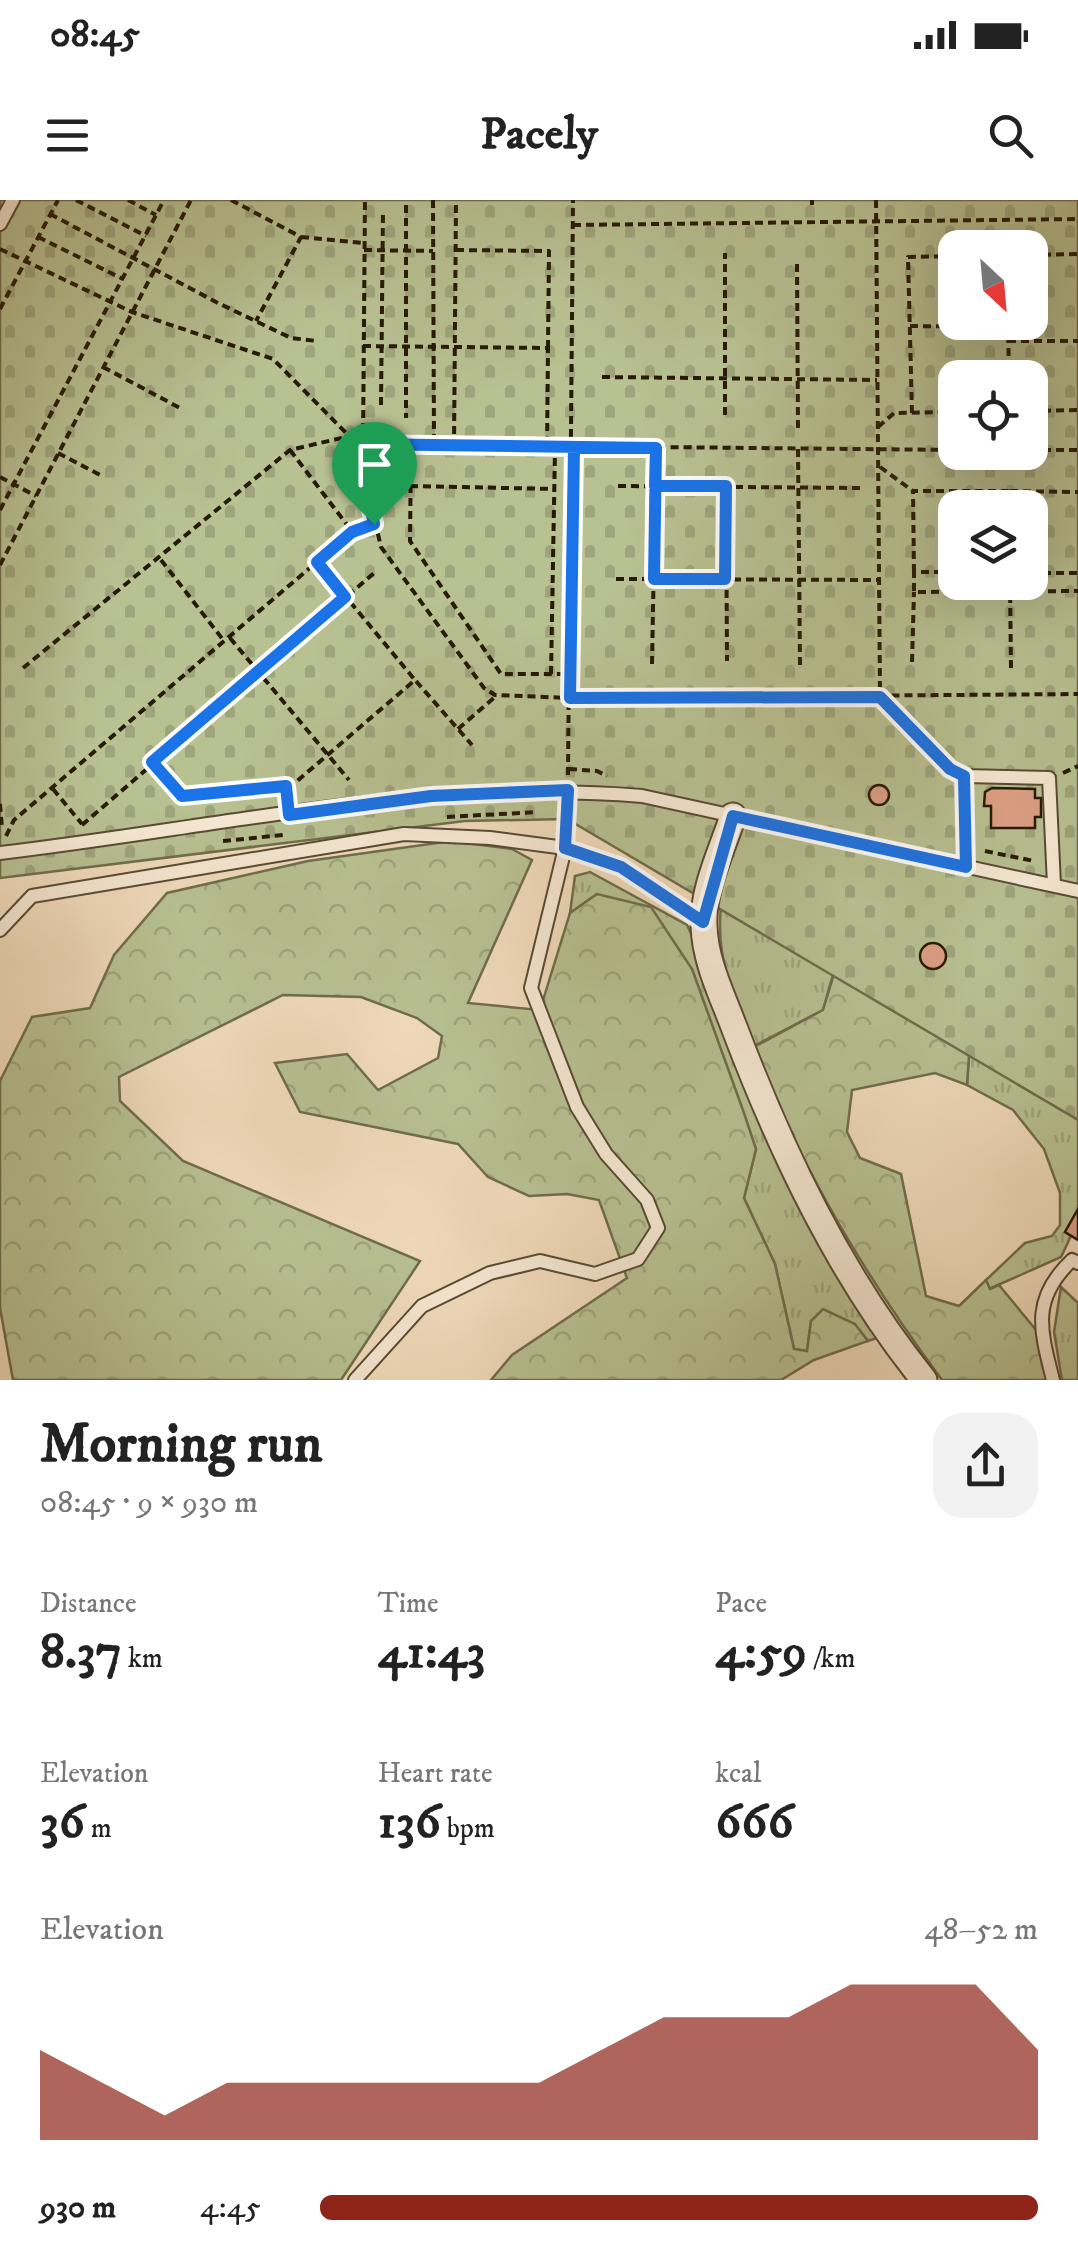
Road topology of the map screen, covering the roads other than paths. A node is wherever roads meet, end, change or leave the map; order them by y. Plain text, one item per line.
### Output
1 (13, 200) edge
2 (0, 224) edge
3 (568, 790) junction
4 (733, 816) junction
5 (565, 848) junction
6 (0, 849) edge
7 (966, 867) junction
8 (1054, 885) junction
9 (1078, 890) edge
10 (703, 922) junction
11 (0, 930) edge
12 (1078, 1263) edge
13 (355, 1380) edge
14 (924, 1380) edge
15 (1053, 1380) edge

1 - 2 lane
3 - 4 lane
3 - 5 lane
3 - 6 lane
4 - 7 lane
4 - 10 street
5 - 10 lane
5 - 11 lane
5 - 13 lane
7 - 8 lane
7 - 8 lane
8 - 9 lane
10 - 14 street
12 - 15 lane

